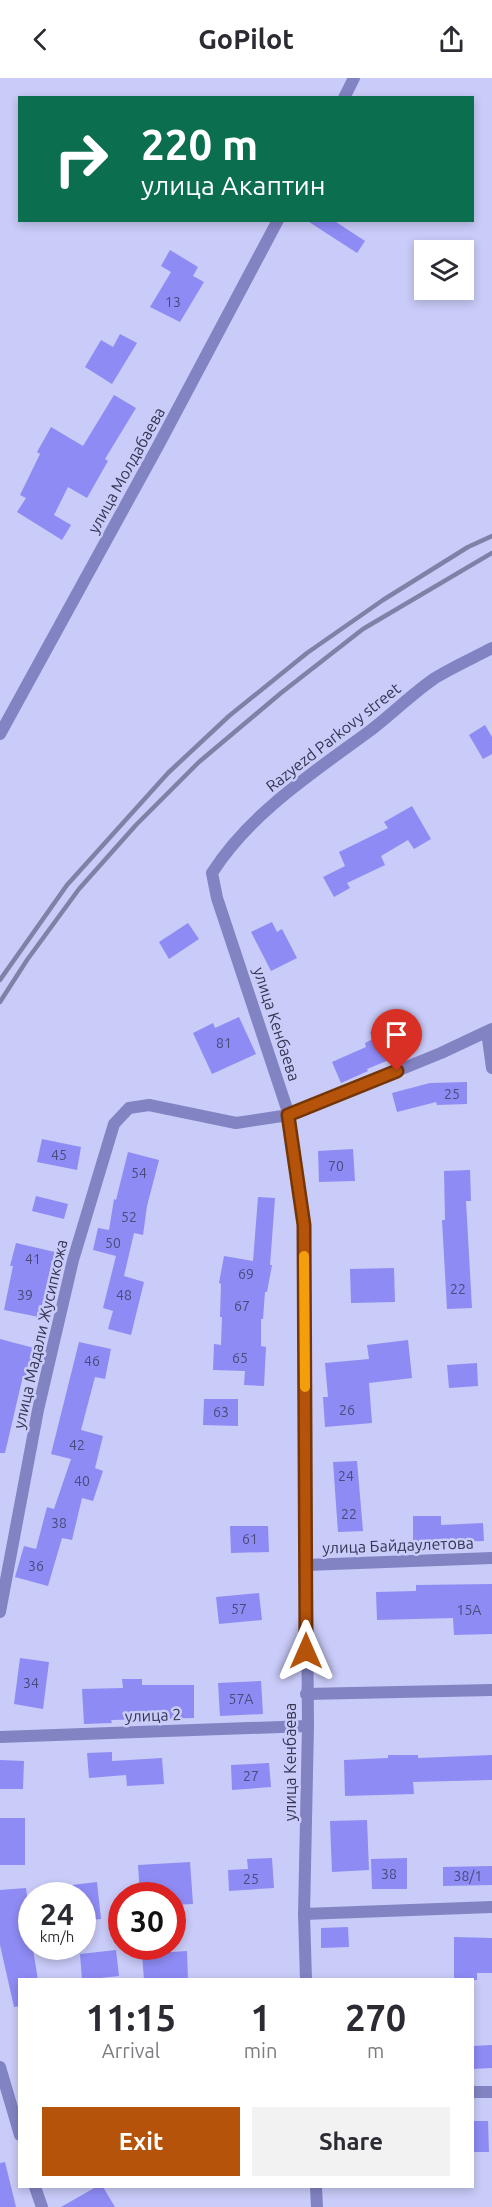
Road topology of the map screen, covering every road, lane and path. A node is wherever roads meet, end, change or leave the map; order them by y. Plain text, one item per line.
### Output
1 (354, 78) edge
2 (345, 96) edge
3 (277, 222) edge
4 (492, 648) edge
5 (0, 734) edge
6 (212, 873) joint
7 (490, 1031) edge
8 (492, 1068) edge
9 (288, 1115) junction
10 (492, 1558) edge
11 (306, 1565) junction
12 (0, 1612) edge
13 (492, 1690) edge
14 (306, 1694) junction
15 (308, 1726) junction
16 (0, 1737) edge
17 (492, 1907) edge
18 (304, 1914) junction
19 (306, 1978) edge
20 (0, 2067) edge
21 (474, 2092) edge
22 (492, 2092) edge
23 (18, 2128) edge
24 (35, 2188) edge
25 (316, 2188) edge
26 (42, 2207) edge
27 (317, 2207) edge

1 - 2 street
3 - 5 street, улица Молдабаева
4 - 6 street, Razyezd Parkovy street
6 - 9 street, улица Кенбаева
7 - 8 street
7 - 9 street
9 - 11 street, улица Кенбаева
9 - 12 street, улица Мадали Жусипкожа
10 - 11 street, улица Байдаулетова
11 - 14 street, улица Кенбаева
13 - 14 street
14 - 15 street, улица Кенбаева
15 - 16 street, улица 2
15 - 18 street, улица Кенбаева
17 - 18 street
18 - 19 street, улица Кенбаева
20 - 23 street
21 - 22 street
24 - 26 street
25 - 27 street

